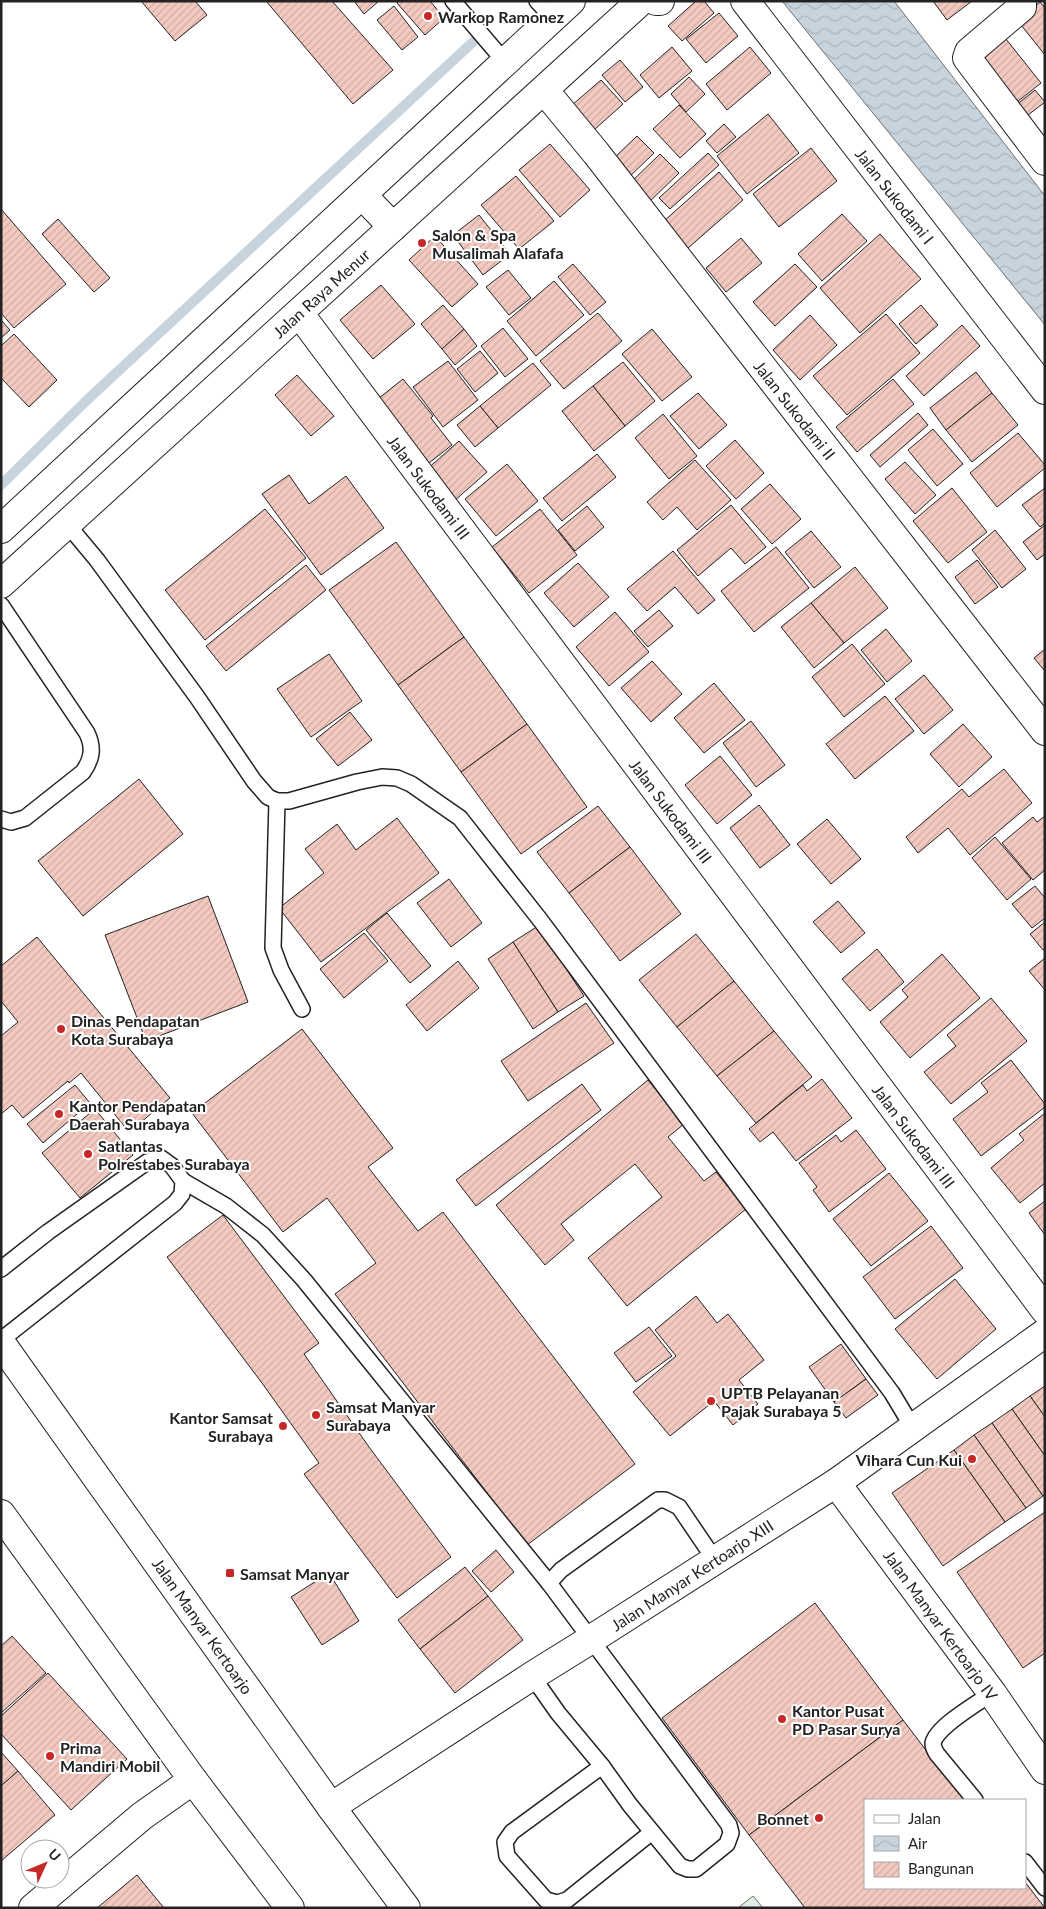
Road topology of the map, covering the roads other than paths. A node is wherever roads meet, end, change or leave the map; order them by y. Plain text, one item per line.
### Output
1 (453, 1) edge
2 (641, 1) edge
3 (656, 1) edge
4 (660, 1) edge
5 (745, 1) edge
6 (1022, 1) edge
7 (554, 7) edge
8 (505, 62) junction
9 (544, 90) junction
10 (1045, 161) edge
11 (362, 195) junction
12 (393, 227) junction
13 (299, 313) junction
14 (1045, 390) edge
15 (66, 524) junction
16 (1, 529) edge
17 (1, 584) edge
18 (1, 605) edge
19 (1045, 731) edge
20 (277, 801) junction
21 (1, 818) edge
22 (302, 1009) dead end
23 (183, 1182) junction
24 (1, 1269) edge
25 (1045, 1310) edge
26 (1045, 1333) edge
27 (1, 1342) edge
28 (913, 1428) junction
29 (836, 1483) junction
30 (1, 1514) edge
31 (715, 1560) junction
32 (549, 1583) junction
33 (590, 1640) junction
34 (532, 1676) junction
35 (992, 1693) junction
36 (602, 1766) junction
37 (1045, 1770) edge
38 (193, 1780) junction
39 (974, 1799) edge
40 (331, 1807) junction
41 (652, 1832) junction
42 (1026, 1863) edge
43 (1045, 1888) edge
44 (33, 1908) edge
45 (290, 1908) edge
46 (406, 1908) edge

1 - 8 lane
2 - 9 street, Jalan Raya Menur
3 - 4 street
5 - 14 street, Jalan Sukodami I
6 - 10 street
7 - 8 street
8 - 11 street
9 - 12 street, Jalan Raya Menur
9 - 19 street, Jalan Sukodami II
11 - 12 street
11 - 16 street
12 - 13 street, Jalan Raya Menur
13 - 15 street, Jalan Raya Menur
13 - 25 street, Jalan Sukodami III
15 - 17 street, Jalan Raya Menur
15 - 20 lane
18 - 21 lane
20 - 22 lane
20 - 28 lane
23 - 24 lane
23 - 27 lane
23 - 32 lane
26 - 28 street, Jalan Manyar Kertoarjo XIII
27 - 40 street, Jalan Manyar Kertoarjo
28 - 29 street, Jalan Manyar Kertoarjo XIII
29 - 31 street, Jalan Manyar Kertoarjo XIII
29 - 35 street, Jalan Manyar Kertoarjo IV
30 - 38 street
31 - 32 lane
31 - 33 street, Jalan Manyar Kertoarjo XIII
32 - 33 lane
33 - 34 street, Jalan Manyar Kertoarjo XIII
33 - 41 lane
34 - 36 lane
34 - 40 street, Jalan Manyar Kertoarjo XIII
35 - 37 street, Jalan Manyar Kertoarjo IV
35 - 39 lane
36 - 41 lane
36 - 41 lane
38 - 44 street
38 - 45 street
40 - 46 street, Jalan Manyar Kertoarjo
42 - 43 lane

